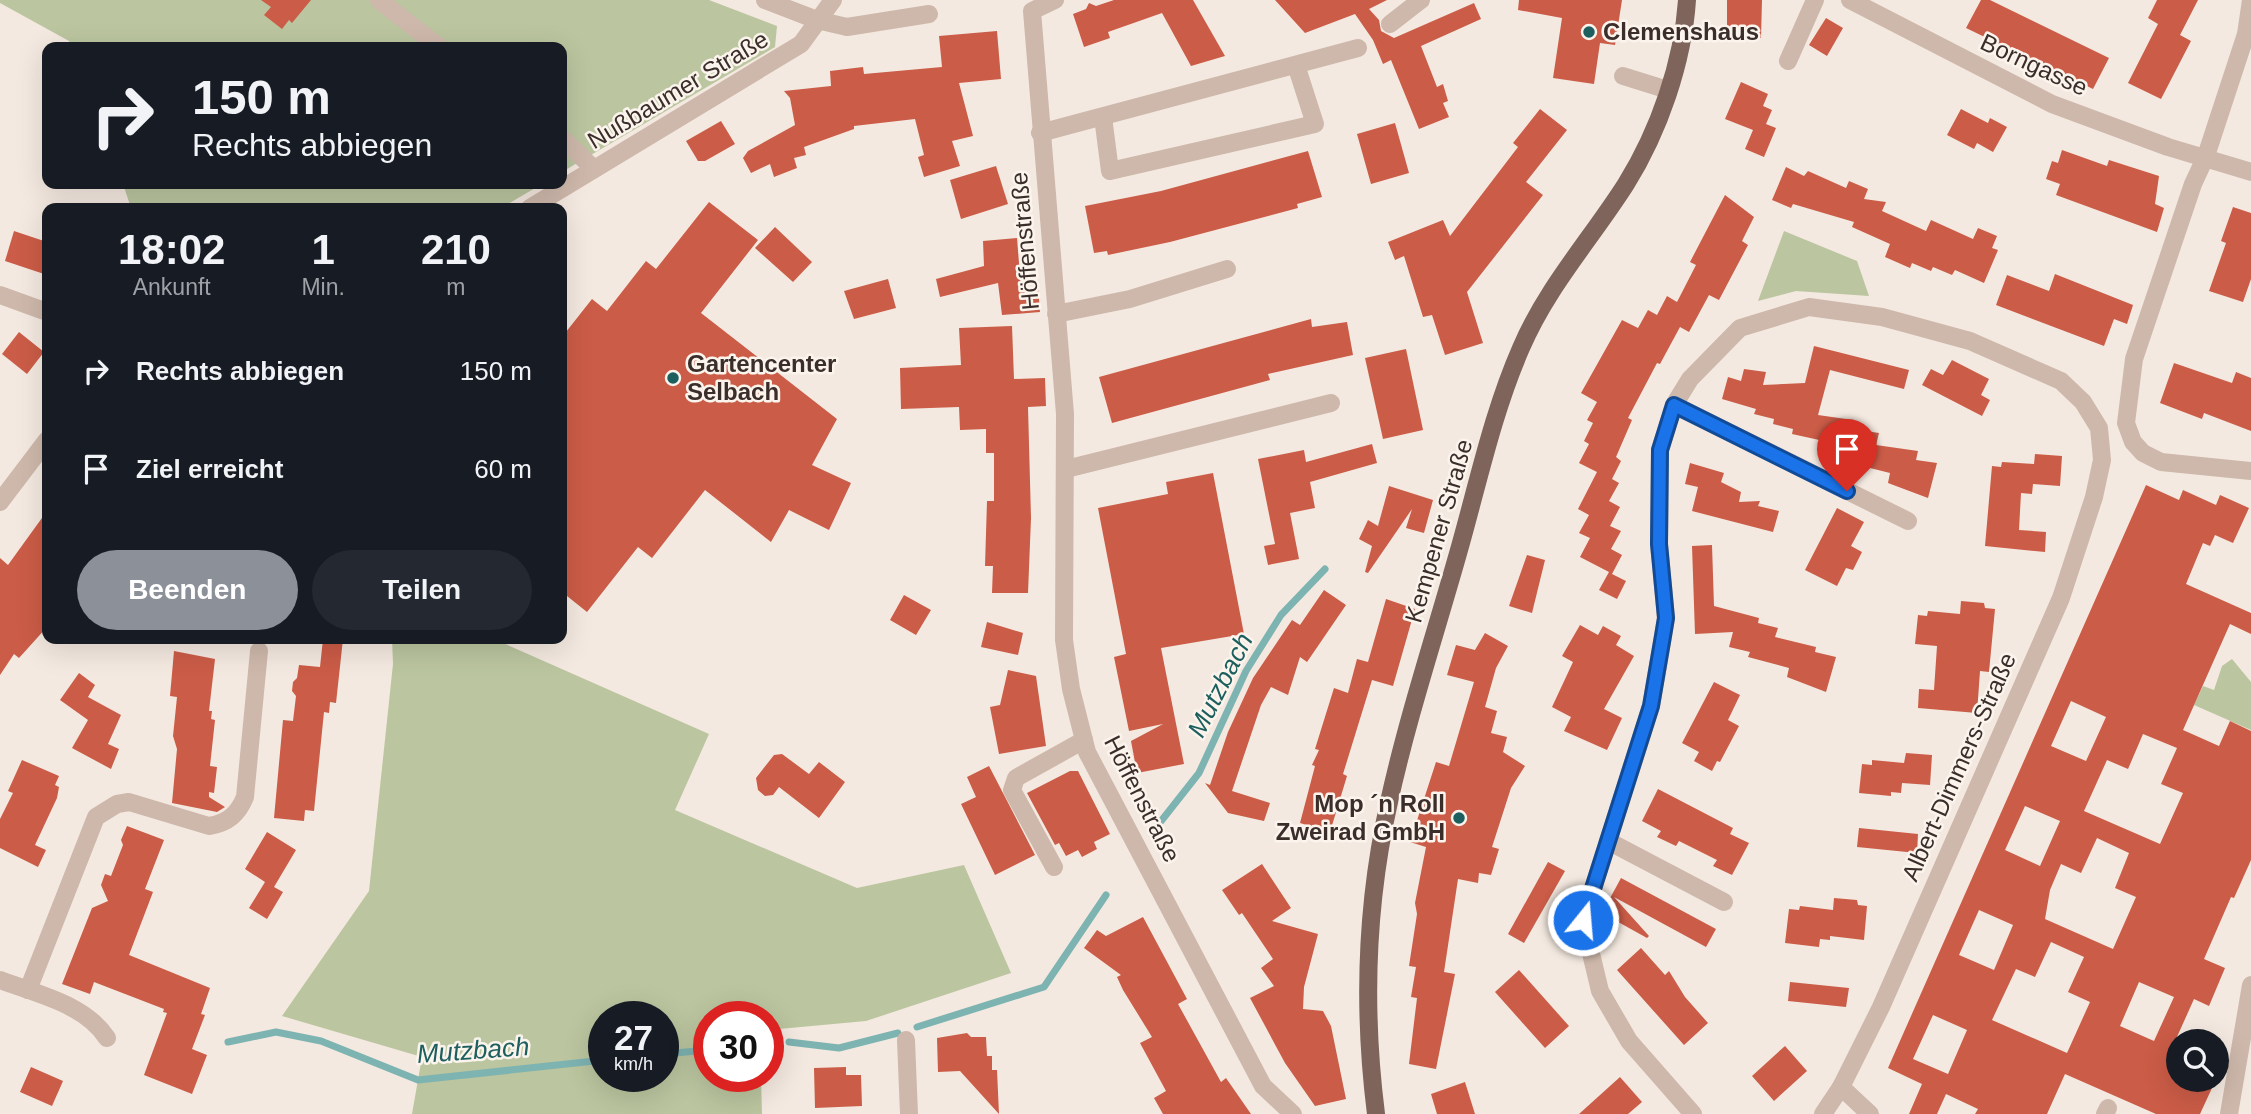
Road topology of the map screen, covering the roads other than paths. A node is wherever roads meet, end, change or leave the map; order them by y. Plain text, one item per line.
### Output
1 (379, 0) edge
2 (765, 0) edge
3 (833, 0) edge
4 (1055, 0) edge
5 (1421, 0) edge
6 (1687, 0) edge
7 (1815, 0) edge
8 (1850, 0) edge
9 (2251, 2) edge
10 (929, 14) dead end
11 (817, 20) junction
12 (1390, 24) dead end
13 (433, 42) edge
14 (1358, 48) dead end
15 (1788, 61) dead end
16 (1296, 65) junction
17 (1623, 76) dead end
18 (1668, 90) junction
19 (1103, 117) junction
20 (1040, 133) junction
21 (567, 143) edge
22 (2206, 156) junction
23 (594, 169) junction
24 (2251, 172) edge
25 (567, 185) edge
26 (561, 189) edge
27 (538, 203) edge
28 (1227, 269) dead end
29 (0, 295) edge
30 (42, 310) edge
31 (1056, 314) junction
32 (1331, 403) dead end
33 (1674, 405) junction
34 (42, 447) edge
35 (1066, 469) junction
36 (2251, 471) edge
37 (0, 502) edge
38 (1908, 521) dead end
39 (259, 651) dead end
40 (1084, 740) junction
41 (1608, 841) junction
42 (1054, 867) dead end
43 (1724, 902) dead end
44 (0, 980) edge
45 (2251, 985) edge
46 (28, 990) junction
47 (107, 1038) dead end
48 (906, 1040) dead end
49 (1841, 1087) junction
50 (909, 1114) edge
51 (1293, 1114) edge
52 (1376, 1114) edge
53 (1693, 1114) edge
54 (1823, 1114) edge
55 (1870, 1114) edge
56 (2229, 1114) edge

1 - 13 street
2 - 11 street
3 - 11 street, Nußbaumer Straße
4 - 20 street, Höffenstraße
5 - 12 street
6 - 18 main road, Kempener Straße
7 - 15 street
8 - 22 street, Borngasse
9 - 22 street
10 - 11 street
11 - 23 street, Nußbaumer Straße
14 - 16 street
16 - 19 street
16 - 19 street
17 - 18 street
18 - 52 main road, Kempener Straße
19 - 20 street
20 - 31 street, Höffenstraße
21 - 23 street
22 - 24 street, Borngasse
22 - 36 street
23 - 25 street, Nußbaumer Straße
26 - 27 street, Nußbaumer Straße
28 - 31 street
29 - 30 street
31 - 35 street, Höffenstraße
32 - 35 street
33 - 38 street
33 - 41 street
33 - 49 street, Albert-Dimmers-Straße
34 - 37 street
35 - 40 street, Höffenstraße
39 - 46 street
40 - 42 street
40 - 51 street, Höffenstraße
41 - 43 street
41 - 53 street
44 - 46 street
45 - 56 street
46 - 47 street
48 - 50 street
49 - 54 street, Albert-Dimmers-Straße
49 - 55 street

